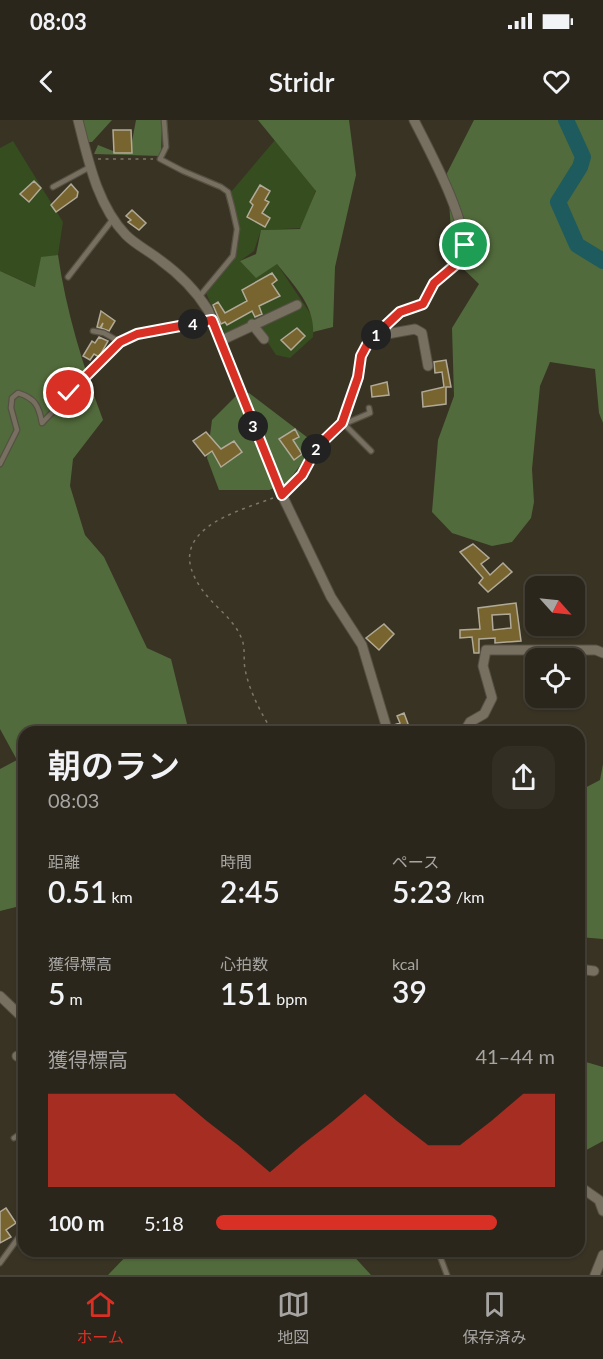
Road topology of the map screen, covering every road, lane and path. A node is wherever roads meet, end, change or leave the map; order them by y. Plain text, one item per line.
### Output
1 (78, 120) edge
2 (164, 120) edge
3 (414, 120) edge
4 (160, 159) junction
5 (89, 163) junction
6 (53, 187) dead end
7 (114, 219) junction
8 (68, 277) dead end
9 (199, 297) junction
10 (297, 305) dead end
11 (212, 320) junction
12 (252, 324) junction
13 (93, 331) dead end
14 (376, 336) junction
15 (264, 339) dead end
16 (220, 341) junction
17 (120, 342) junction
18 (428, 366) dead end
19 (369, 408) dead end
20 (343, 424) junction
21 (371, 451) dead end
22 (0, 464) edge
23 (282, 495) junction
24 (603, 653) edge
25 (270, 726) edge
26 (386, 726) edge
27 (468, 726) edge
28 (585, 970) edge
29 (594, 971) dead end
30 (0, 996) edge
31 (18, 1013) edge
32 (18, 1135) edge
33 (14, 1138) dead end
34 (585, 1190) edge
35 (601, 1200) edge
36 (603, 1211) edge
37 (18, 1238) edge
38 (603, 1255) edge
39 (440, 1257) edge
40 (0, 1263) edge
41 (447, 1275) edge
42 (596, 1275) edge

1 - 5 street
2 - 4 lane
3 - 14 street
4 - 5 path
4 - 9 lane
5 - 6 lane
5 - 7 street
7 - 8 lane
7 - 9 street
9 - 11 street
10 - 12 street
11 - 16 street
11 - 17 lane
12 - 15 street
12 - 16 street
13 - 17 lane
14 - 18 street
14 - 20 street
16 - 23 street
17 - 22 lane
19 - 20 lane
20 - 21 lane
20 - 23 street
23 - 25 path
23 - 26 street
24 - 27 street
28 - 29 street
30 - 31 street
32 - 33 lane
34 - 35 street
35 - 36 street
37 - 40 lane
38 - 42 street
39 - 41 lane

